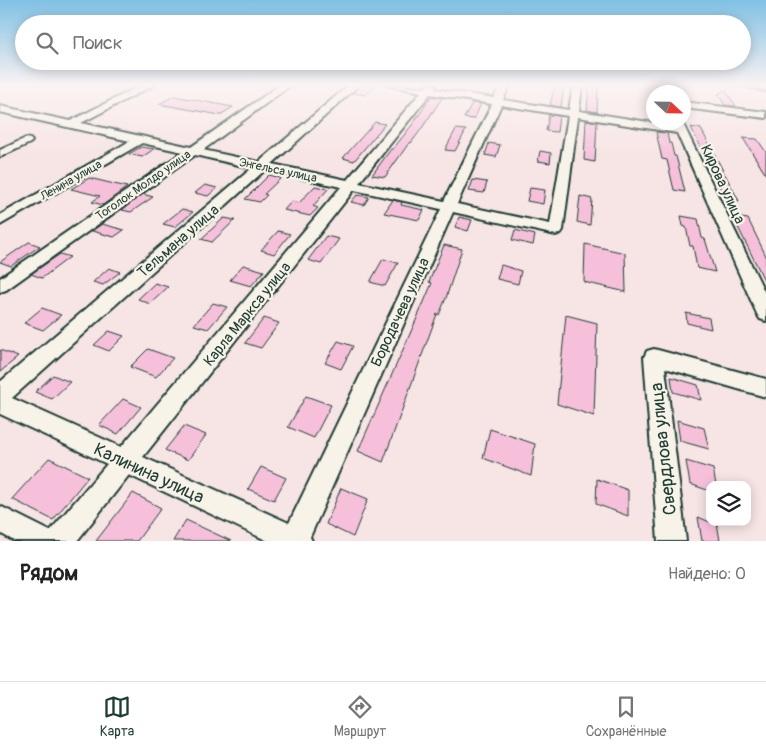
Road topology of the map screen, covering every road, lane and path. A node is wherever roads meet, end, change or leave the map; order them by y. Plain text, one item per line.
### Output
1 (6, 110) edge
2 (100, 110) edge
3 (252, 110) edge
4 (328, 110) edge
5 (412, 110) edge
6 (494, 110) edge
7 (567, 110) edge
8 (727, 110) edge
9 (574, 112) junction
10 (766, 115) edge
11 (646, 122) edge
12 (72, 124) junction
13 (680, 130) edge
14 (141, 139) junction
15 (26, 141) dead end
16 (192, 151) junction
17 (0, 154) edge
18 (264, 167) junction
19 (352, 185) junction
20 (448, 206) junction
21 (0, 221) edge
22 (0, 286) edge
23 (766, 314) edge
24 (654, 357) joint
25 (766, 388) edge
26 (0, 395) edge
27 (0, 403) edge
28 (126, 463) junction
29 (0, 519) edge
30 (297, 540) edge
31 (41, 541) edge
32 (60, 541) edge
33 (672, 541) edge

1 - 12 street, Энгельса улица
2 - 12 street
3 - 16 street, Тоголок Молдо улица
4 - 18 street, Тельмана улица
5 - 19 street, Карла Маркса улица
6 - 20 street, Бородачева улица
7 - 9 street
8 - 10 street
9 - 11 street
9 - 20 street, Энгельса улица
12 - 14 street, Энгельса улица
13 - 23 street, Кирова улица
14 - 16 street, Энгельса улица
14 - 21 street, Ленина улица
15 - 17 street
16 - 18 street, Энгельса улица
16 - 22 street, Тоголок Молдо улица
18 - 19 street, Энгельса улица
18 - 26 street, Тельмана улица
19 - 20 street, Энгельса улица
19 - 28 street, Карла Маркса улица
20 - 30 street, Бородачева улица
24 - 25 street
24 - 33 street, Свердлова улица
27 - 28 street, Калинина улица
28 - 30 street, Калинина улица
28 - 32 street, Карла Маркса улица
29 - 31 street

